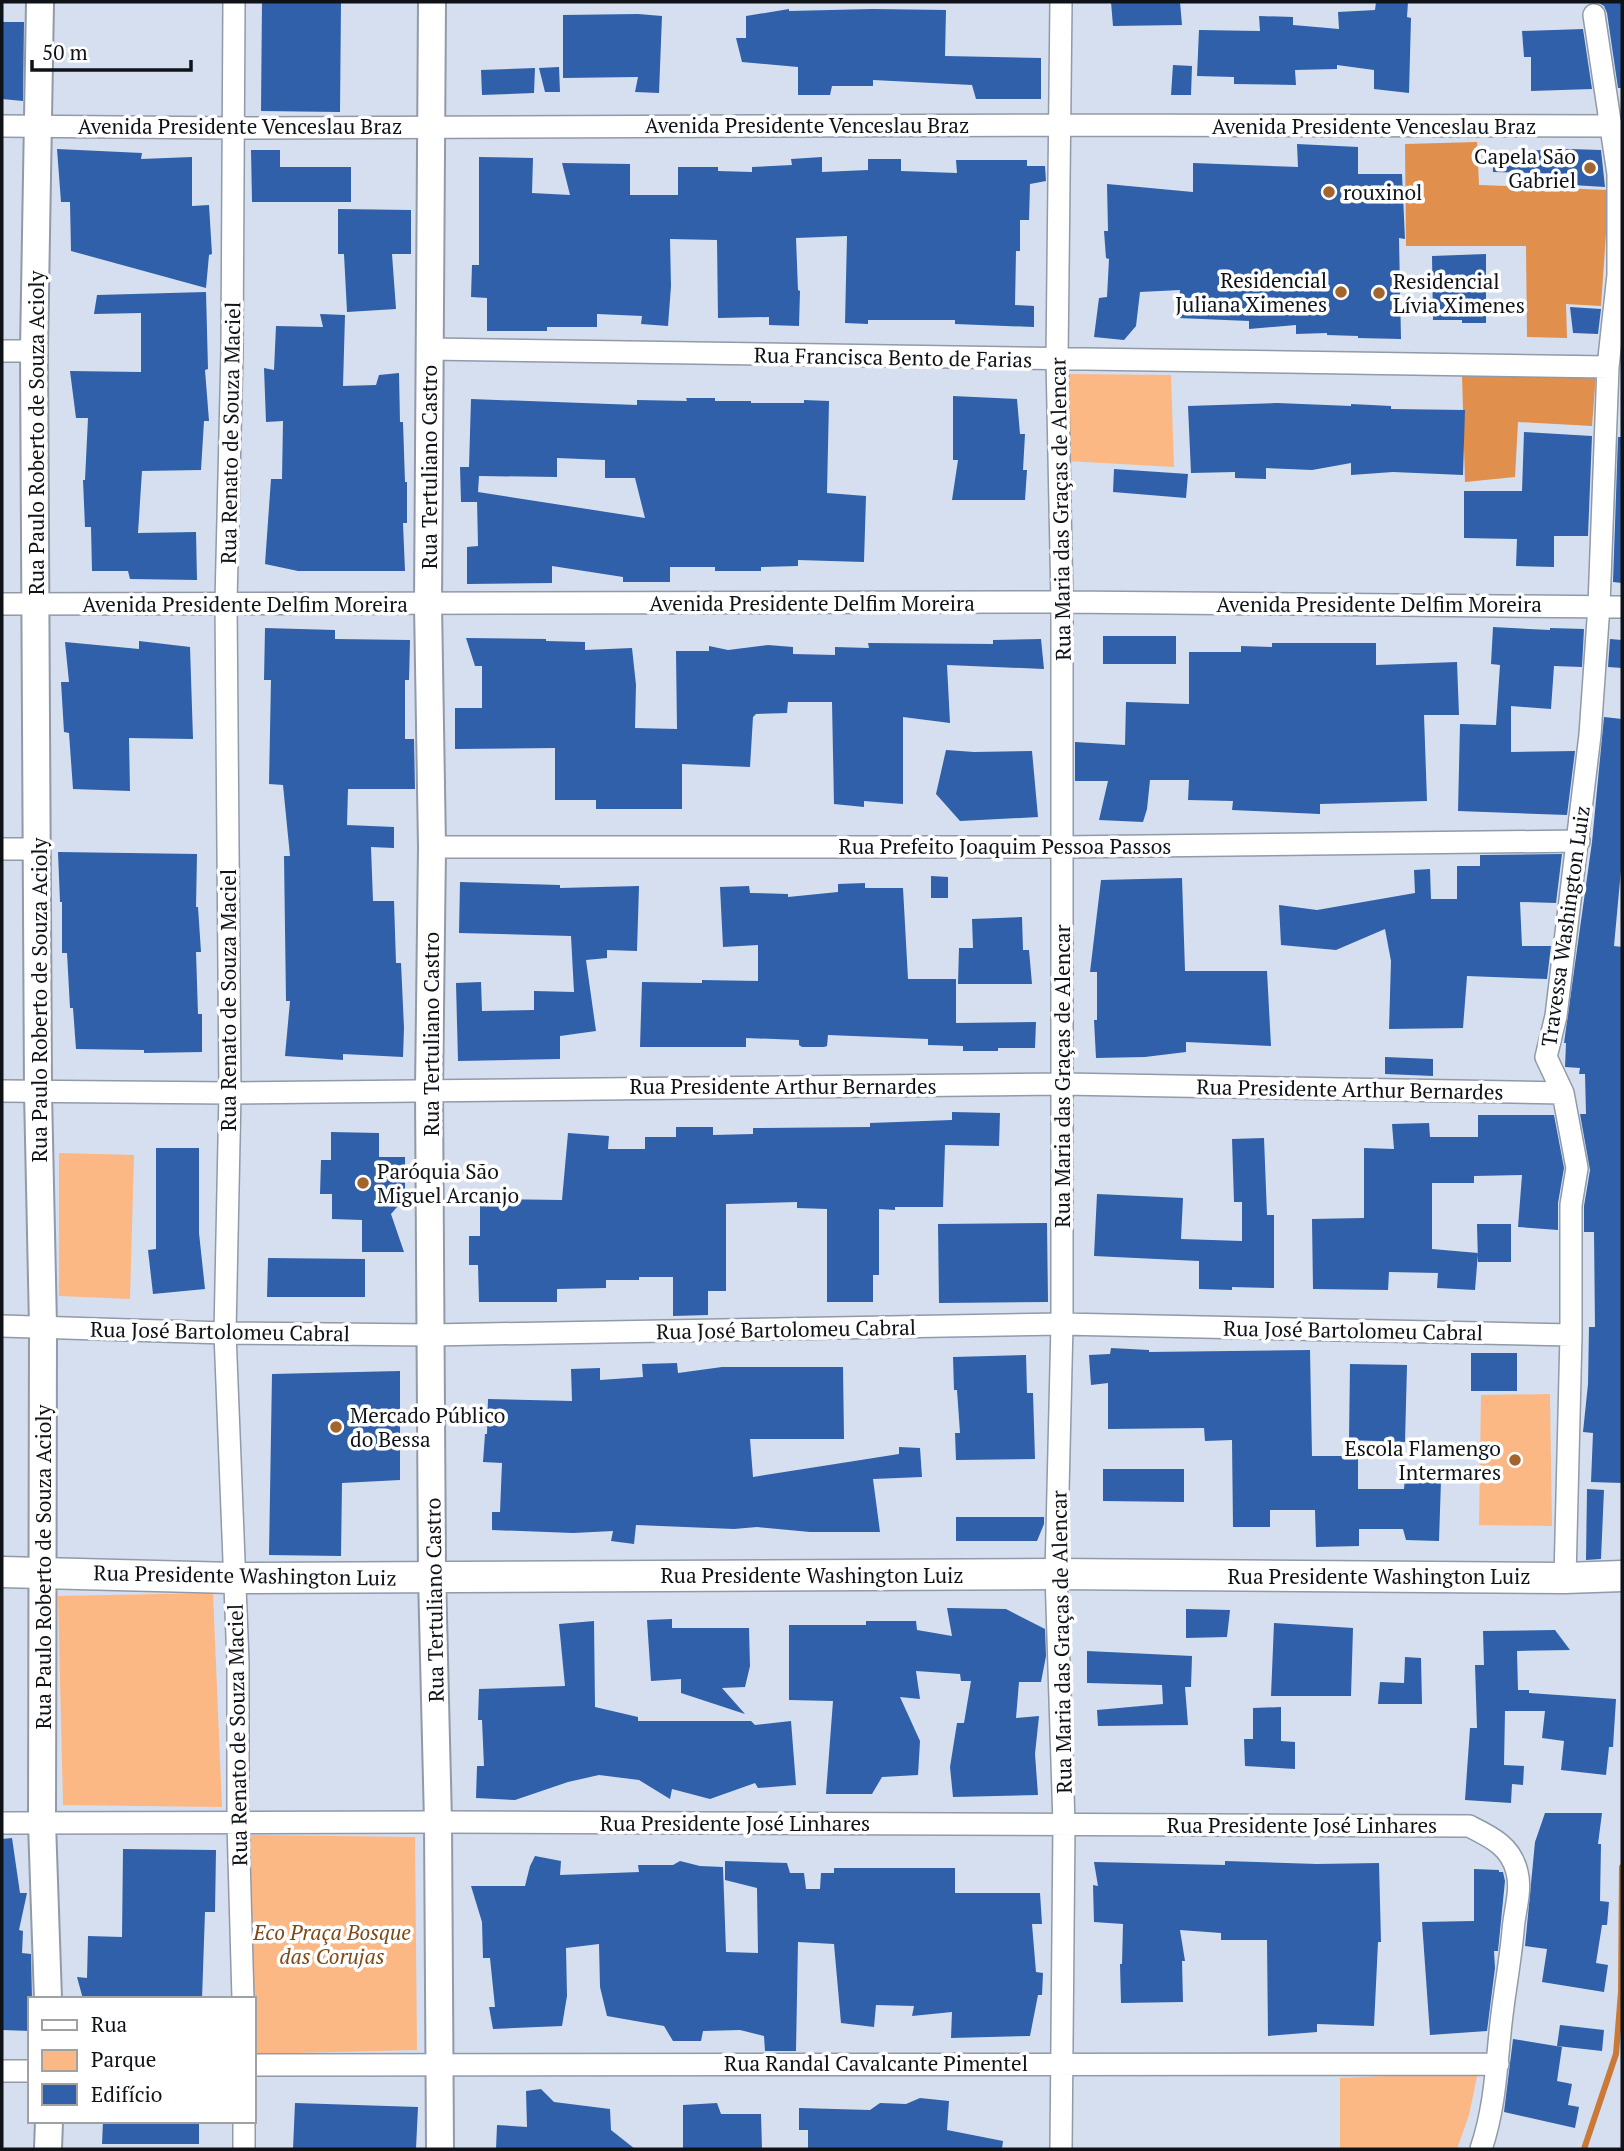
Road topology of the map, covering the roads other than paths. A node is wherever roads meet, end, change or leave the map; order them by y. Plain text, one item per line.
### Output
1 (40, 2) edge
2 (234, 2) edge
3 (432, 2) edge
4 (1061, 2) edge
5 (1594, 15) dead end
6 (430, 125) junction
7 (1059, 125) junction
8 (2, 126) edge
9 (37, 126) junction
10 (1612, 126) junction
11 (235, 128) junction
12 (430, 349) junction
13 (2, 351) edge
14 (34, 351) junction
15 (1058, 359) junction
16 (1608, 367) junction
17 (226, 602) junction
18 (1062, 602) junction
19 (2, 604) edge
20 (37, 604) junction
21 (428, 604) junction
22 (1599, 605) junction
23 (1622, 607) edge
24 (1578, 841) junction
25 (432, 847) junction
26 (1062, 847) junction
27 (2, 849) edge
28 (37, 849) junction
29 (1063, 1084) junction
30 (429, 1090) junction
31 (2, 1091) edge
32 (38, 1092) junction
33 (230, 1093) junction
34 (1563, 1093) junction
35 (1062, 1324) junction
36 (2, 1326) edge
37 (43, 1326) junction
38 (225, 1333) junction
39 (431, 1335) junction
40 (1571, 1335) junction
41 (42, 1571) junction
42 (2, 1572) edge
43 (1056, 1574) junction
44 (432, 1576) junction
45 (1622, 1576) edge
46 (233, 1578) junction
47 (1565, 1578) junction
48 (438, 1822) junction
49 (2, 1823) edge
50 (42, 1823) junction
51 (238, 1823) junction
52 (1064, 1824) junction
53 (48, 1997) edge
54 (243, 1997) edge
55 (439, 2063) junction
56 (1061, 2064) junction
57 (1498, 2064) junction
58 (256, 2065) edge
59 (2, 2071) edge
60 (28, 2071) edge
61 (49, 2123) edge
62 (244, 2123) edge
63 (48, 2149) edge
64 (244, 2149) edge
65 (440, 2149) edge
66 (1061, 2149) edge
67 (1481, 2149) edge

1 - 9 street, Rua Paulo Roberto de Souza Acioly
2 - 11 street, Rua Renato de Souza Maciel
3 - 6 street, Rua Tertuliano Castro
4 - 7 street, Rua Maria das Graças de Alencar
5 - 10 street, Travessa Washington Luiz
6 - 7 street, Avenida Presidente Venceslau Braz
6 - 11 street, Avenida Presidente Venceslau Braz
6 - 12 street, Rua Tertuliano Castro
7 - 10 street, Avenida Presidente Venceslau Braz
7 - 15 street, Rua Maria das Graças de Alencar
8 - 9 street, Avenida Presidente Venceslau Braz
9 - 11 street, Avenida Presidente Venceslau Braz
9 - 14 street, Rua Paulo Roberto de Souza Acioly
10 - 16 street, Travessa Washington Luiz
11 - 17 street, Rua Renato de Souza Maciel
12 - 15 street, Rua Francisca Bento de Farias
12 - 21 street, Rua Tertuliano Castro
13 - 14 street
14 - 20 street, Rua Paulo Roberto de Souza Acioly
15 - 16 street, Rua Francisca Bento de Farias
15 - 18 street, Rua Maria das Graças de Alencar
16 - 22 street, Travessa Washington Luiz
17 - 20 street, Avenida Presidente Delfim Moreira
17 - 21 street, Avenida Presidente Delfim Moreira
17 - 33 street, Rua Renato de Souza Maciel
18 - 21 street, Avenida Presidente Delfim Moreira
18 - 22 street, Avenida Presidente Delfim Moreira
18 - 26 street, Rua Maria das Graças de Alencar
19 - 20 street, Avenida Presidente Delfim Moreira
20 - 28 street, Rua Paulo Roberto de Souza Acioly
21 - 25 street, Rua Tertuliano Castro
22 - 23 street, Avenida Presidente Delfim Moreira
22 - 24 street, Travessa Washington Luiz
24 - 26 street, Rua Prefeito Joaquim Pessoa Passos
24 - 34 street, Travessa Washington Luiz
25 - 26 street, Rua Prefeito Joaquim Pessoa Passos
25 - 30 street, Rua Tertuliano Castro
26 - 29 street, Rua Maria das Graças de Alencar
27 - 28 street
28 - 32 street, Rua Paulo Roberto de Souza Acioly
29 - 30 street, Rua Presidente Arthur Bernardes
29 - 34 street, Rua Presidente Arthur Bernardes
29 - 35 street, Rua Maria das Graças de Alencar
30 - 33 street, Rua Presidente Arthur Bernardes
30 - 39 street, Rua Tertuliano Castro
31 - 32 street, Rua Presidente Arthur Bernardes
32 - 33 street, Rua Presidente Arthur Bernardes
32 - 37 street, Rua Paulo Roberto de Souza Acioly
33 - 38 street, Rua Renato de Souza Maciel
34 - 40 street, Travessa Washington Luiz
35 - 39 street, Rua José Bartolomeu Cabral
35 - 40 street, Rua José Bartolomeu Cabral
35 - 43 street, Rua Maria das Graças de Alencar
36 - 37 street, Rua José Bartolomeu Cabral
37 - 38 street, Rua José Bartolomeu Cabral
37 - 41 street, Rua Paulo Roberto de Souza Acioly
38 - 39 street, Rua José Bartolomeu Cabral
38 - 46 street, Rua Renato de Souza Maciel
39 - 44 street, Rua Tertuliano Castro
40 - 47 street, Travessa Washington Luiz
41 - 42 main road, Rua Presidente Washington Luiz
41 - 46 main road, Rua Presidente Washington Luiz
41 - 50 street, Rua Paulo Roberto de Souza Acioly
43 - 44 main road, Rua Presidente Washington Luiz
43 - 47 main road, Rua Presidente Washington Luiz
43 - 52 street, Rua Maria das Graças de Alencar
44 - 46 main road, Rua Presidente Washington Luiz
44 - 48 street, Rua Tertuliano Castro
45 - 47 main road, Rua Presidente Washington Luiz
46 - 51 street, Rua Renato de Souza Maciel
48 - 51 street, Rua Presidente José Linhares
48 - 52 street, Rua Presidente José Linhares
48 - 55 street, Rua Tertuliano Castro
49 - 50 street, Rua Presidente José Linhares
50 - 51 street, Rua Presidente José Linhares
50 - 53 street, Rua Paulo Roberto de Souza Acioly
51 - 54 street, Rua Renato de Souza Maciel
52 - 56 street, Rua Maria das Graças de Alencar
52 - 57 street, Rua Presidente José Linhares
55 - 56 street, Rua Randal Cavalcante Pimentel
55 - 58 street, Rua Randal Cavalcante Pimentel
55 - 65 street, Rua Tertuliano Castro
56 - 57 street, Rua Randal Cavalcante Pimentel
56 - 66 street, Rua Maria das Graças de Alencar
57 - 67 street
59 - 60 street
61 - 63 street
62 - 64 street

